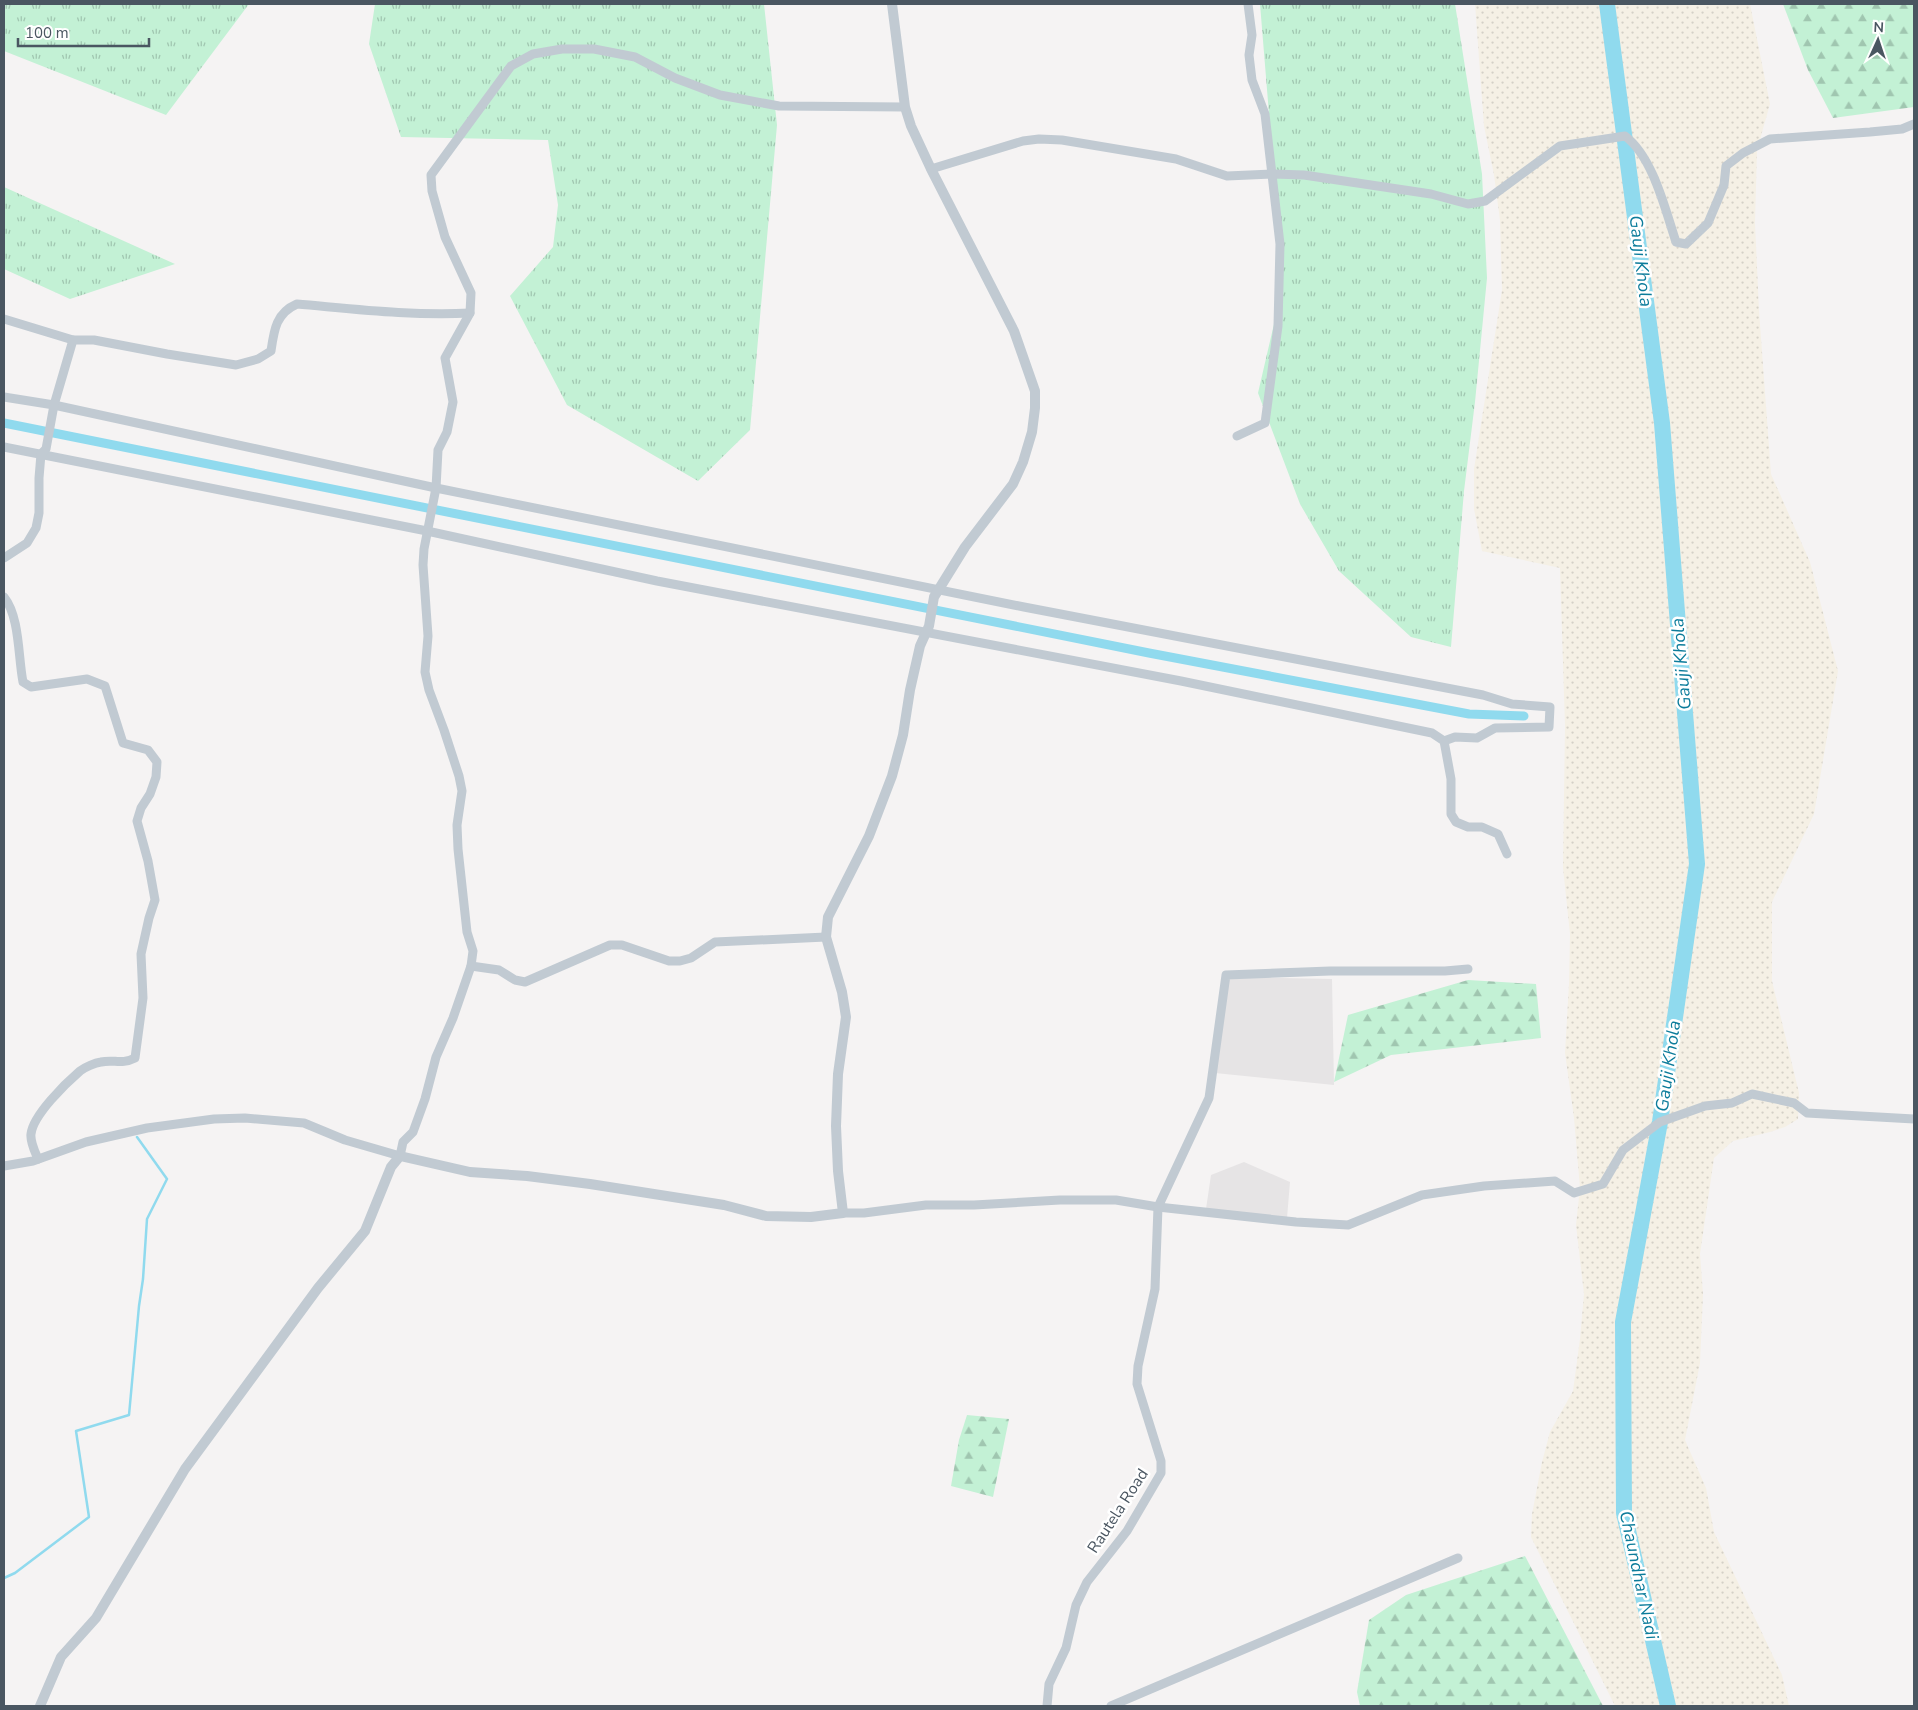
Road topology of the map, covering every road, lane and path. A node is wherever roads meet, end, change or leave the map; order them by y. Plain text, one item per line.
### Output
1 (892, 4) edge
2 (1248, 4) edge
3 (905, 107) junction
4 (1914, 124) edge
5 (931, 169) junction
6 (1273, 174) junction
7 (470, 313) junction
8 (4, 318) edge
9 (73, 340) junction
10 (4, 397) edge
11 (54, 405) junction
12 (1237, 436) dead end
13 (4, 447) edge
14 (44, 452) junction
15 (435, 490) junction
16 (428, 528) junction
17 (4, 558) edge
18 (936, 593) junction
19 (4, 597) edge
20 (927, 629) junction
21 (1444, 740) junction
22 (1507, 854) dead end
23 (826, 937) junction
24 (471, 966) junction
25 (1468, 969) dead end
26 (1914, 1119) edge
27 (400, 1156) junction
28 (38, 1159) junction
29 (4, 1166) edge
30 (1158, 1207) junction
31 (843, 1213) junction
32 (1458, 1558) dead end
33 (40, 1706) edge
34 (1047, 1706) edge
35 (1111, 1706) edge

1 - 3 street
2 - 6 street
3 - 5 street
3 - 7 street
4 - 6 street
5 - 6 street
5 - 18 street
6 - 12 street
7 - 9 street
7 - 15 street
8 - 9 street
9 - 11 street
10 - 11 street
11 - 14 street
11 - 15 street
13 - 14 street
14 - 16 street
14 - 17 street
15 - 16 street
15 - 18 street
16 - 20 street
16 - 24 street
18 - 20 street
18 - 21 street
19 - 28 street
20 - 21 street
20 - 23 street
21 - 22 street
23 - 24 street
23 - 31 street
24 - 27 street
25 - 30 street
26 - 30 street
27 - 28 street
27 - 31 street
27 - 33 street
28 - 29 street
30 - 31 street
30 - 34 street, Rautela Road
32 - 35 street

